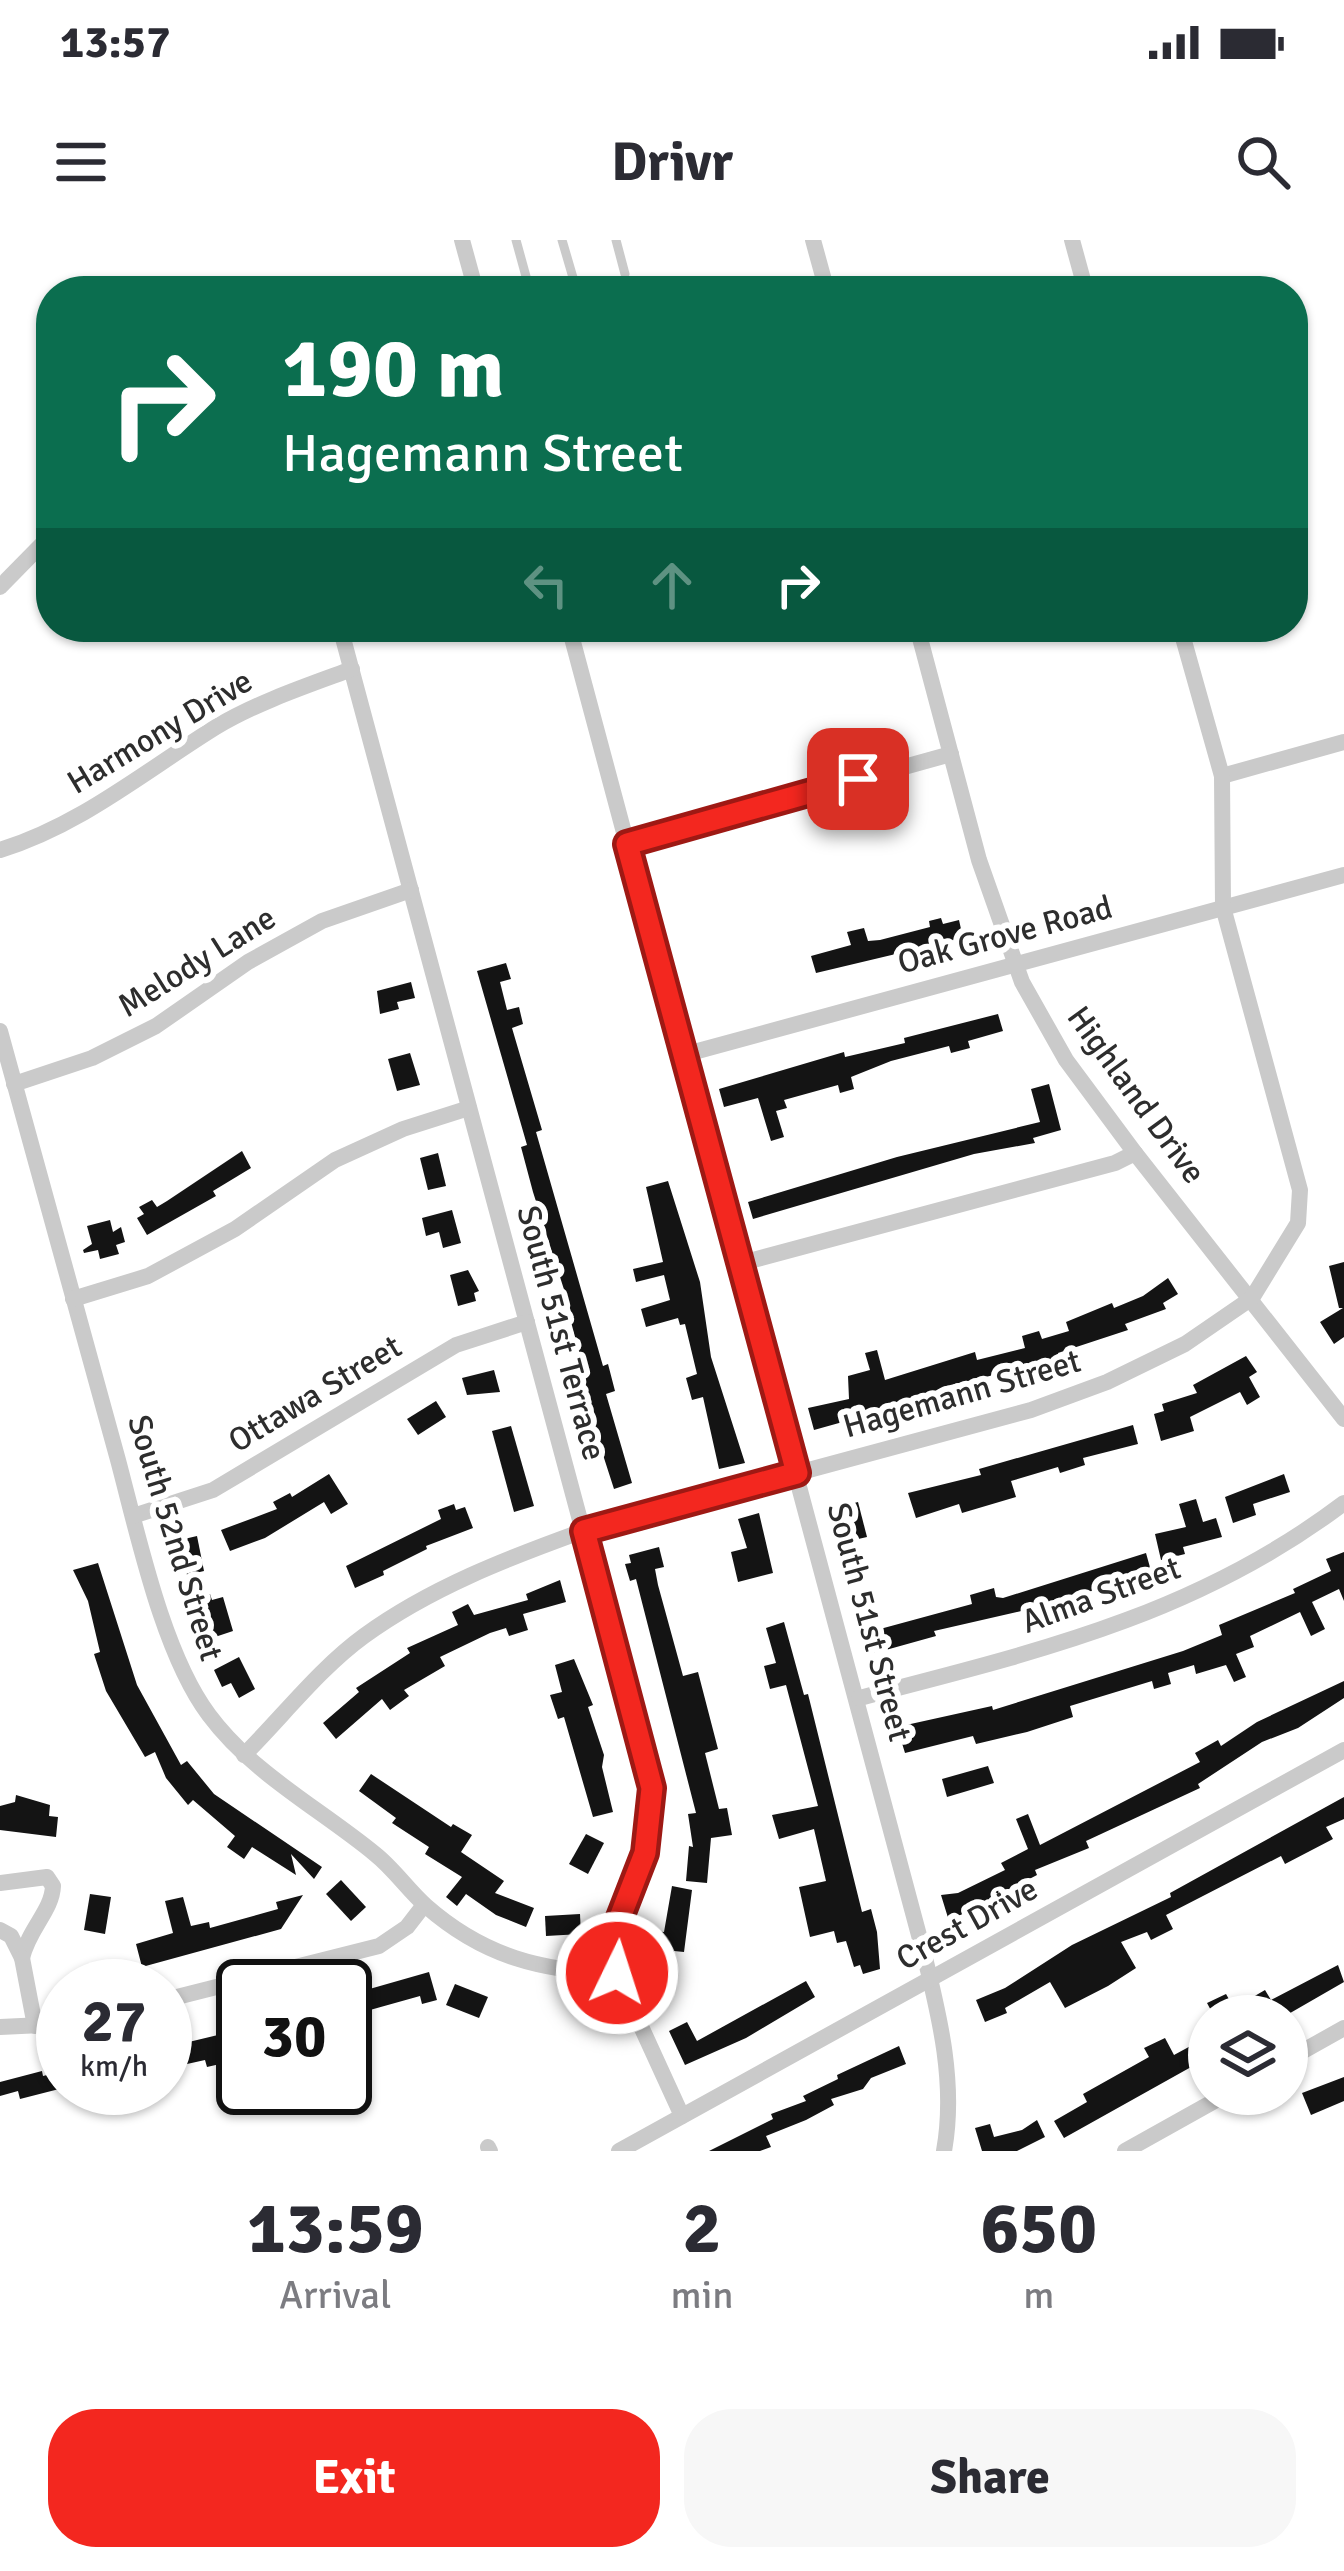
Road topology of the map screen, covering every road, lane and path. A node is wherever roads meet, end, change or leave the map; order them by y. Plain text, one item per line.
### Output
1 (462, 240) edge
2 (516, 240) edge
3 (562, 240) edge
4 (616, 240) edge
5 (813, 240) edge
6 (1072, 240) edge
7 (625, 274) dead end
8 (472, 276) edge
9 (528, 276) edge
10 (573, 276) edge
11 (822, 276) edge
12 (1082, 276) edge
13 (36, 550) edge
14 (0, 586) edge
15 (344, 642) edge
16 (575, 642) edge
17 (921, 642) edge
18 (1184, 642) edge
19 (352, 669) junction
20 (1344, 742) edge
21 (951, 754) junction
22 (1222, 776) junction
23 (627, 844) junction
24 (0, 850) edge
25 (1344, 875) edge
26 (411, 890) junction
27 (1223, 907) junction
28 (1014, 963) junction
29 (0, 1031) edge
30 (682, 1055) junction
31 (14, 1084) junction
32 (469, 1108) junction
33 (1135, 1153) junction
34 (742, 1263) junction
35 (1252, 1298) junction
36 (74, 1299) junction
37 (527, 1322) junction
38 (1344, 1419) edge
39 (797, 1473) junction
40 (1344, 1502) edge
41 (133, 1516) junction
42 (584, 1531) junction
43 (859, 1697) junction
44 (1344, 1750) edge
45 (244, 1755) junction
46 (0, 1882) edge
47 (424, 1905) junction
48 (0, 1930) edge
49 (22, 1958) junction
50 (617, 1973) junction
51 (931, 1979) junction
52 (192, 1993) edge
53 (35, 2026) joint
54 (0, 2027) edge
55 (1344, 2028) edge
56 (1308, 2048) edge
57 (1190, 2115) edge
58 (682, 2116) junction
59 (619, 2151) edge
60 (944, 2151) edge
61 (1127, 2151) edge

1 - 8 street
2 - 9 lane
3 - 10 lane
4 - 7 lane
5 - 11 street
6 - 12 street
13 - 14 street
15 - 19 street, South 51st Terrace
16 - 23 street, South 51st Street
17 - 21 street, Highland Drive
18 - 22 street
19 - 24 street, Harmony Drive
19 - 26 street, South 51st Terrace
20 - 22 street
21 - 23 street
21 - 28 street, Highland Drive
22 - 27 street
23 - 30 street, South 51st Street
25 - 27 street, Oak Grove Road
26 - 31 street, Melody Lane
26 - 32 street, South 51st Terrace
27 - 28 street, Oak Grove Road
27 - 35 street
28 - 30 street, Oak Grove Road
28 - 33 street, Highland Drive
29 - 31 street, South 52nd Street
30 - 34 street, South 51st Street
31 - 36 street, South 52nd Street
32 - 36 street
32 - 37 street, South 51st Terrace
33 - 34 street
33 - 35 street, Highland Drive
34 - 39 street, South 51st Street
35 - 38 street, Highland Drive
35 - 39 street, Hagemann Street
36 - 41 street, South 52nd Street
37 - 41 street, Ottawa Street
37 - 42 street, South 51st Terrace
39 - 42 street, Hagemann Street
39 - 43 street, South 51st Street
40 - 43 street, Alma Street
41 - 45 street, South 52nd Street
42 - 45 street, Hagemann Street
42 - 50 street, South 51st Terrace
43 - 51 street, South 51st Street
44 - 51 street, Crest Drive
45 - 47 street, South 52nd Street
46 - 49 street
47 - 50 street, South 52nd Street
47 - 52 street
48 - 49 street
49 - 53 street
50 - 58 street, South 51st Terrace
51 - 58 street, Crest Drive
51 - 60 street, South 51st Street
53 - 54 street
55 - 56 street
57 - 61 street
58 - 59 street, Crest Drive

